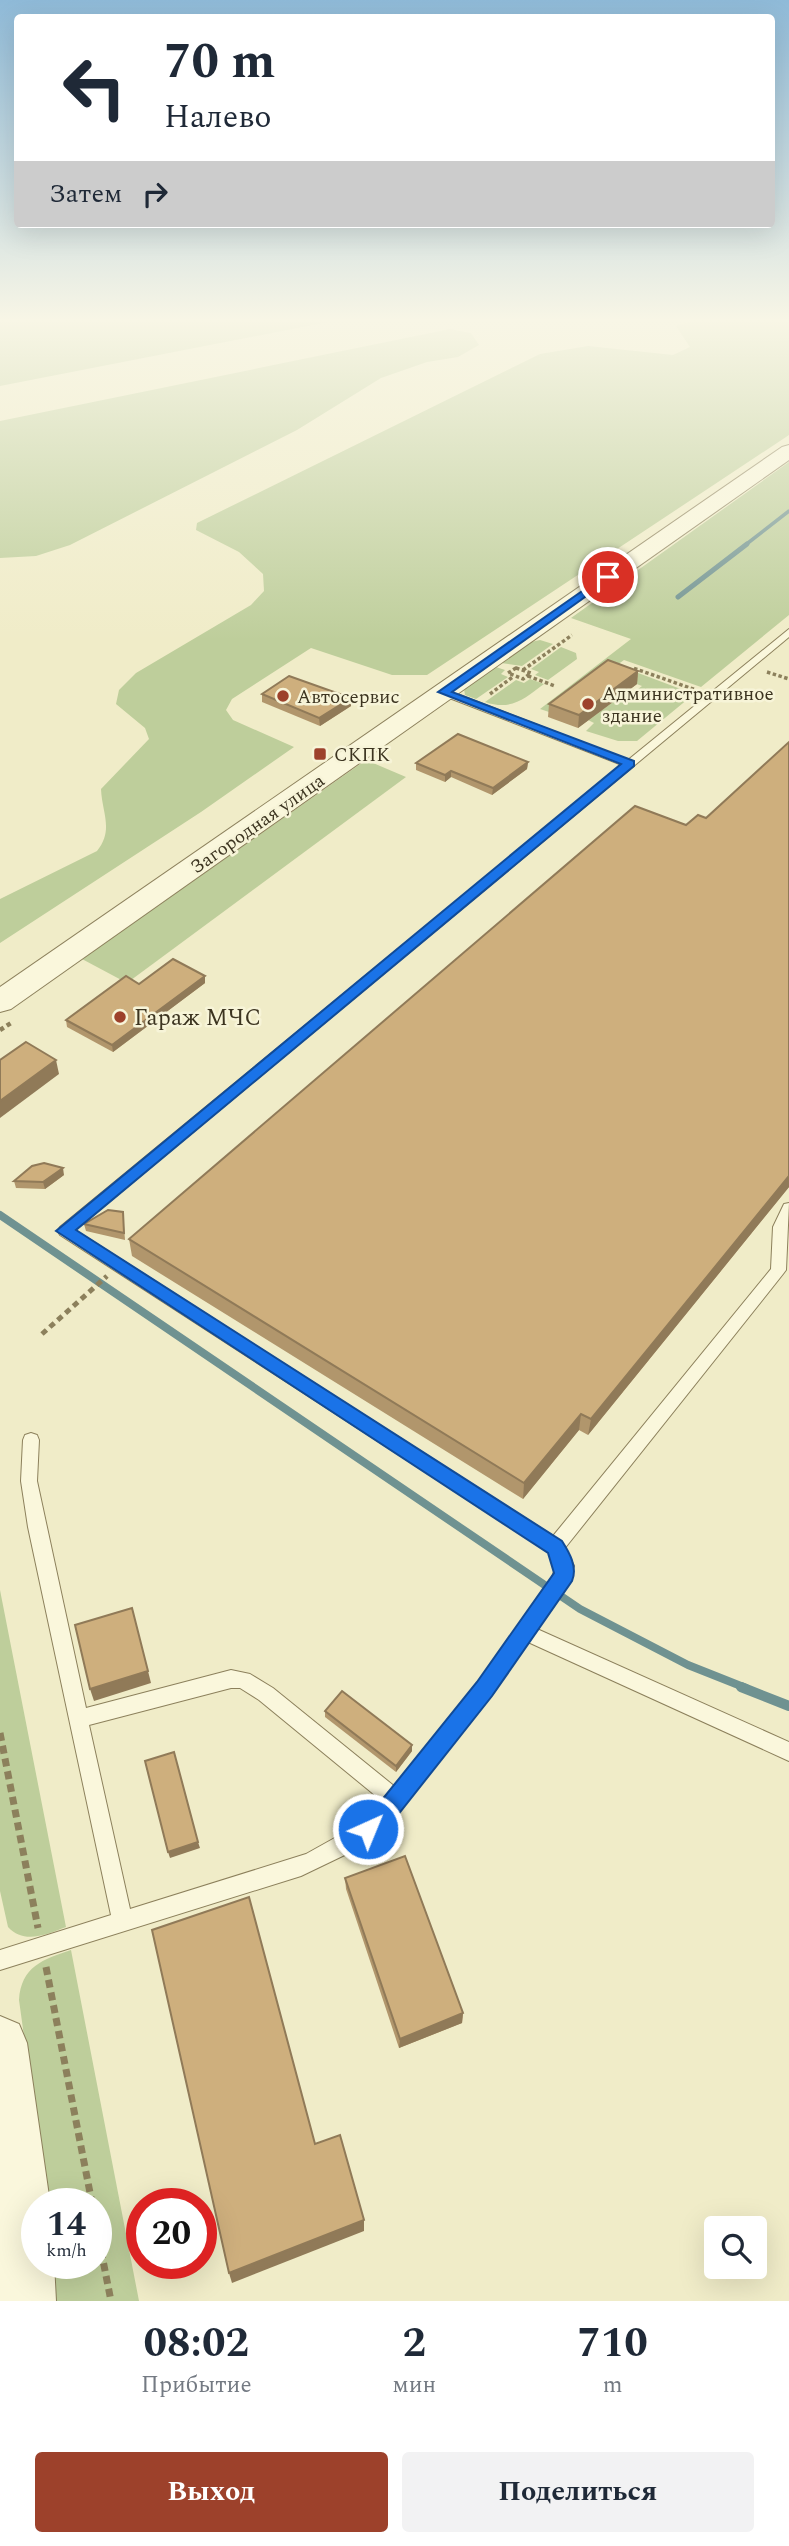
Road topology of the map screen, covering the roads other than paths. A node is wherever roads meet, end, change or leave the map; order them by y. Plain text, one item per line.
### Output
1 (789, 451) edge
2 (789, 632) edge
3 (443, 692) junction
4 (629, 764) junction
5 (0, 1002) edge
6 (789, 1208) edge
7 (783, 1267) edge
8 (31, 1440) dead end
9 (555, 1547) junction
10 (525, 1632) junction
11 (78, 1719) junction
12 (789, 1752) edge
13 (396, 1800) junction
14 (123, 1923) junction
15 (0, 1960) edge
16 (0, 2043) edge
17 (26, 2301) edge

1 - 3 street, Загородная улица
2 - 4 lane
3 - 4 lane
3 - 5 street, Загородная улица
4 - 9 lane
6 - 7 lane
7 - 9 lane
8 - 11 lane
9 - 10 lane
10 - 12 lane
10 - 13 lane
11 - 13 lane
11 - 14 lane
13 - 14 lane
14 - 15 lane
16 - 17 street

